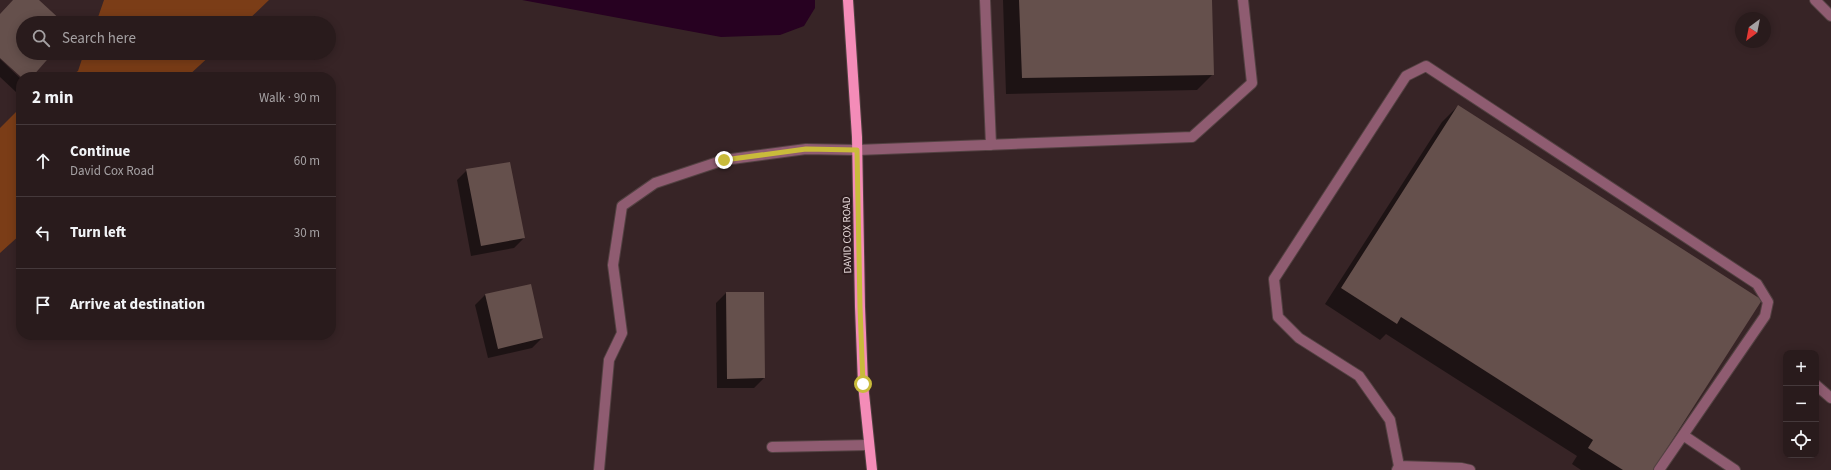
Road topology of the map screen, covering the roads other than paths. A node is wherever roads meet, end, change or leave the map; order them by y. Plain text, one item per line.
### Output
1 (848, 0) edge
2 (985, 0) edge
3 (1243, 0) edge
4 (1815, 0) edge
5 (1831, 16) edge
6 (991, 145) junction
7 (857, 150) junction
8 (1819, 388) edge
9 (1831, 398) edge
10 (1683, 435) junction
11 (869, 445) junction
12 (772, 447) dead end
13 (1398, 468) edge
14 (599, 470) edge
15 (872, 470) edge
16 (1470, 470) edge
17 (1659, 470) edge
18 (1735, 470) edge

1 - 7 main road, DAVID COX ROAD
2 - 6 lane
3 - 6 lane
4 - 5 lane
6 - 7 lane
7 - 11 main road, DAVID COX ROAD
7 - 14 lane
8 - 9 lane
10 - 13 lane
10 - 17 lane
10 - 18 lane
11 - 12 lane
11 - 15 main road, DAVID COX ROAD
13 - 16 lane

